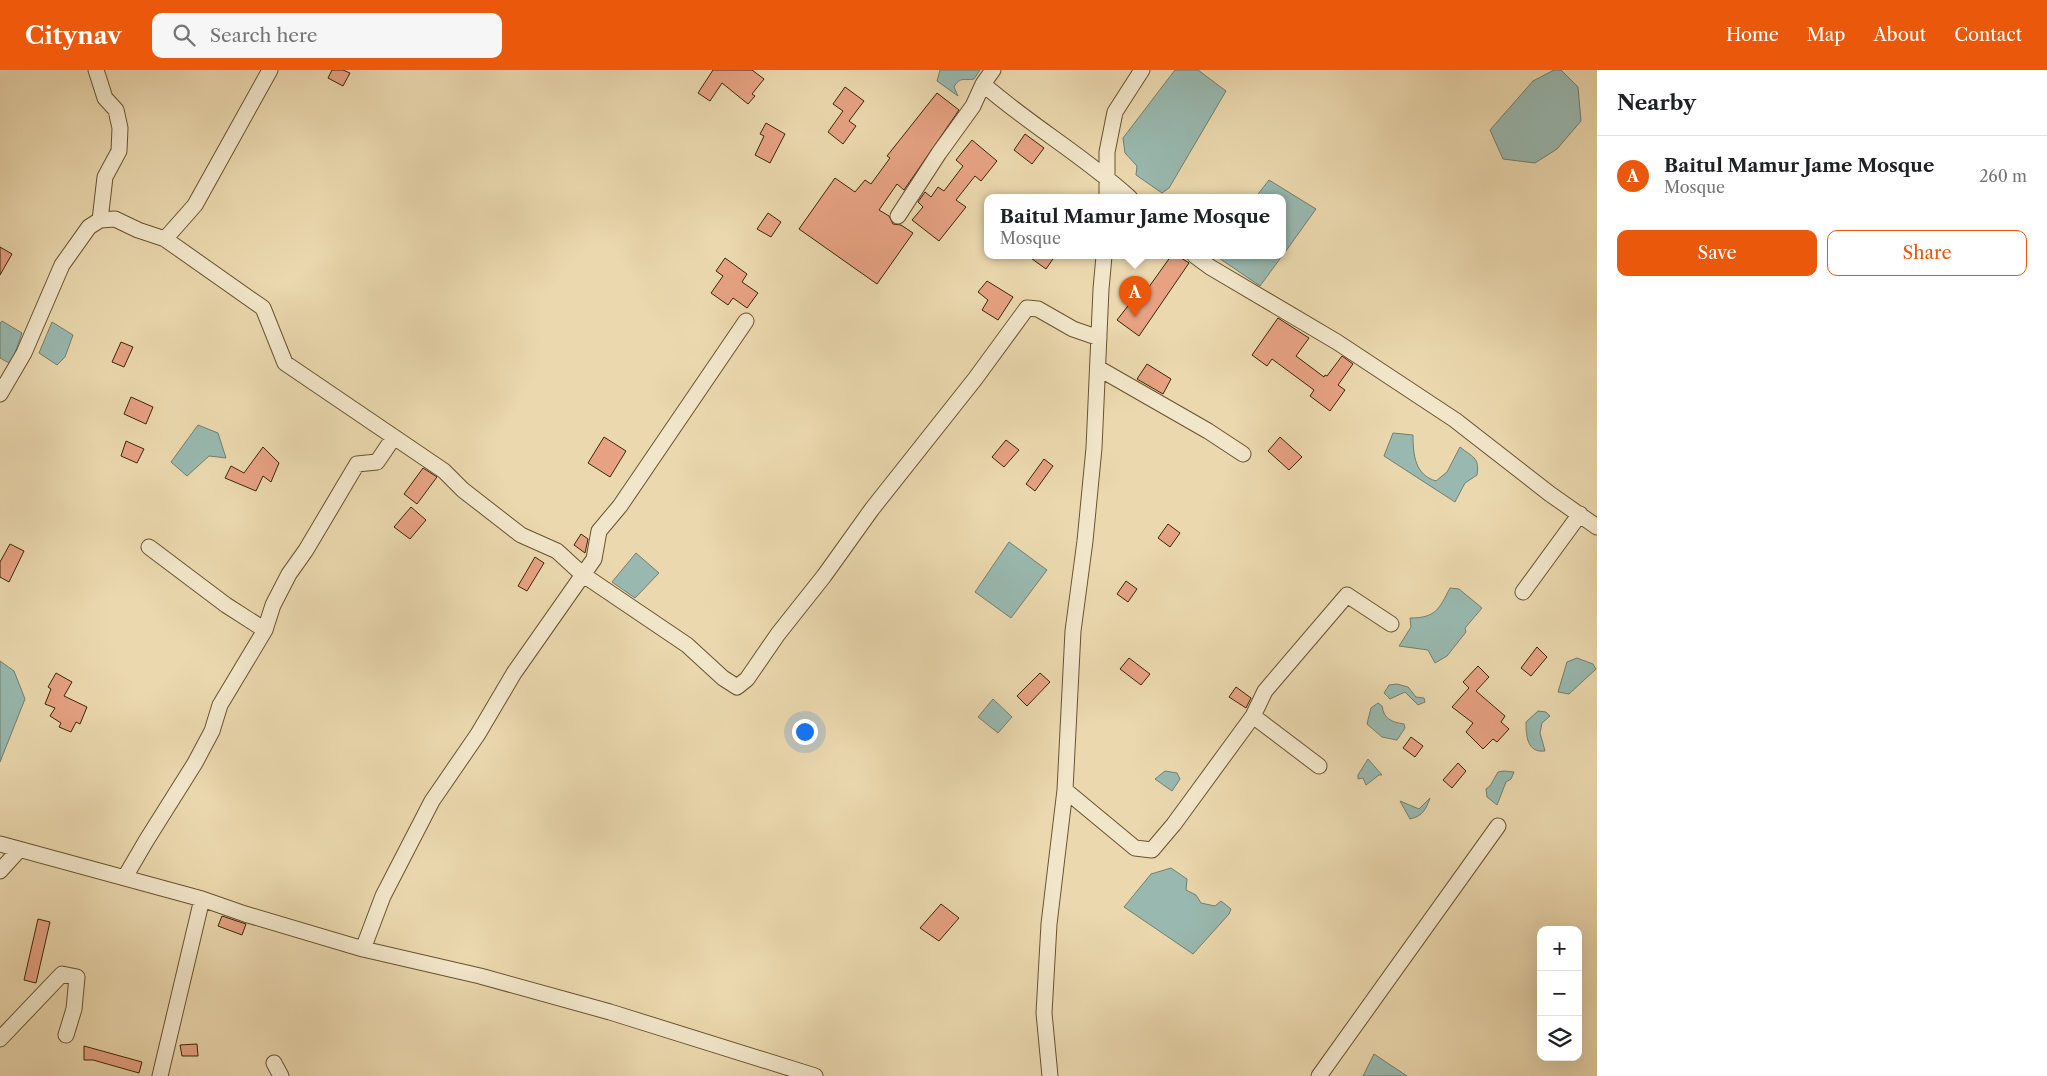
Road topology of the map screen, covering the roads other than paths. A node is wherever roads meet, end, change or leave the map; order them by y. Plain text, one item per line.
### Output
1 (96, 70) edge
2 (270, 70) edge
3 (993, 70) edge
4 (1142, 70) edge
5 (983, 84) junction
6 (1108, 177) junction
7 (1108, 194) edge
8 (1126, 194) edge
9 (898, 216) dead end
10 (100, 220) junction
11 (165, 239) junction
12 (1104, 259) edge
13 (1199, 259) edge
14 (746, 321) dead end
15 (1099, 338) junction
16 (1098, 368) junction
17 (0, 394) edge
18 (394, 437) junction
19 (1243, 454) dead end
20 (1580, 514) junction
21 (1597, 527) edge
22 (149, 547) dead end
23 (582, 574) junction
24 (1524, 592) dead end
25 (1391, 624) dead end
26 (265, 630) junction
27 (1253, 716) junction
28 (1319, 766) dead end
29 (1065, 790) junction
30 (1498, 826) dead end
31 (0, 844) edge
32 (19, 850) junction
33 (0, 871) edge
34 (125, 877) junction
35 (202, 899) junction
36 (362, 949) junction
37 (66, 1035) dead end
38 (0, 1039) edge
39 (160, 1076) edge
40 (814, 1076) edge
41 (1050, 1076) edge
42 (1319, 1076) edge

1 - 10 street
2 - 11 street
3 - 5 street
4 - 6 street
5 - 6 street
5 - 9 street
6 - 7 street
6 - 8 street
10 - 11 street
10 - 17 street
11 - 18 street
12 - 15 street
13 - 20 street
14 - 23 street
15 - 16 street
15 - 23 street
16 - 19 street
16 - 29 street
18 - 23 street
18 - 26 street
20 - 21 street
20 - 24 street
22 - 26 street
23 - 36 street
25 - 27 street
26 - 34 street
27 - 28 street
27 - 29 street
29 - 41 street
30 - 42 street
31 - 32 street
32 - 33 street
32 - 34 street
34 - 35 street
35 - 36 street
35 - 39 street
36 - 40 street
37 - 38 street

